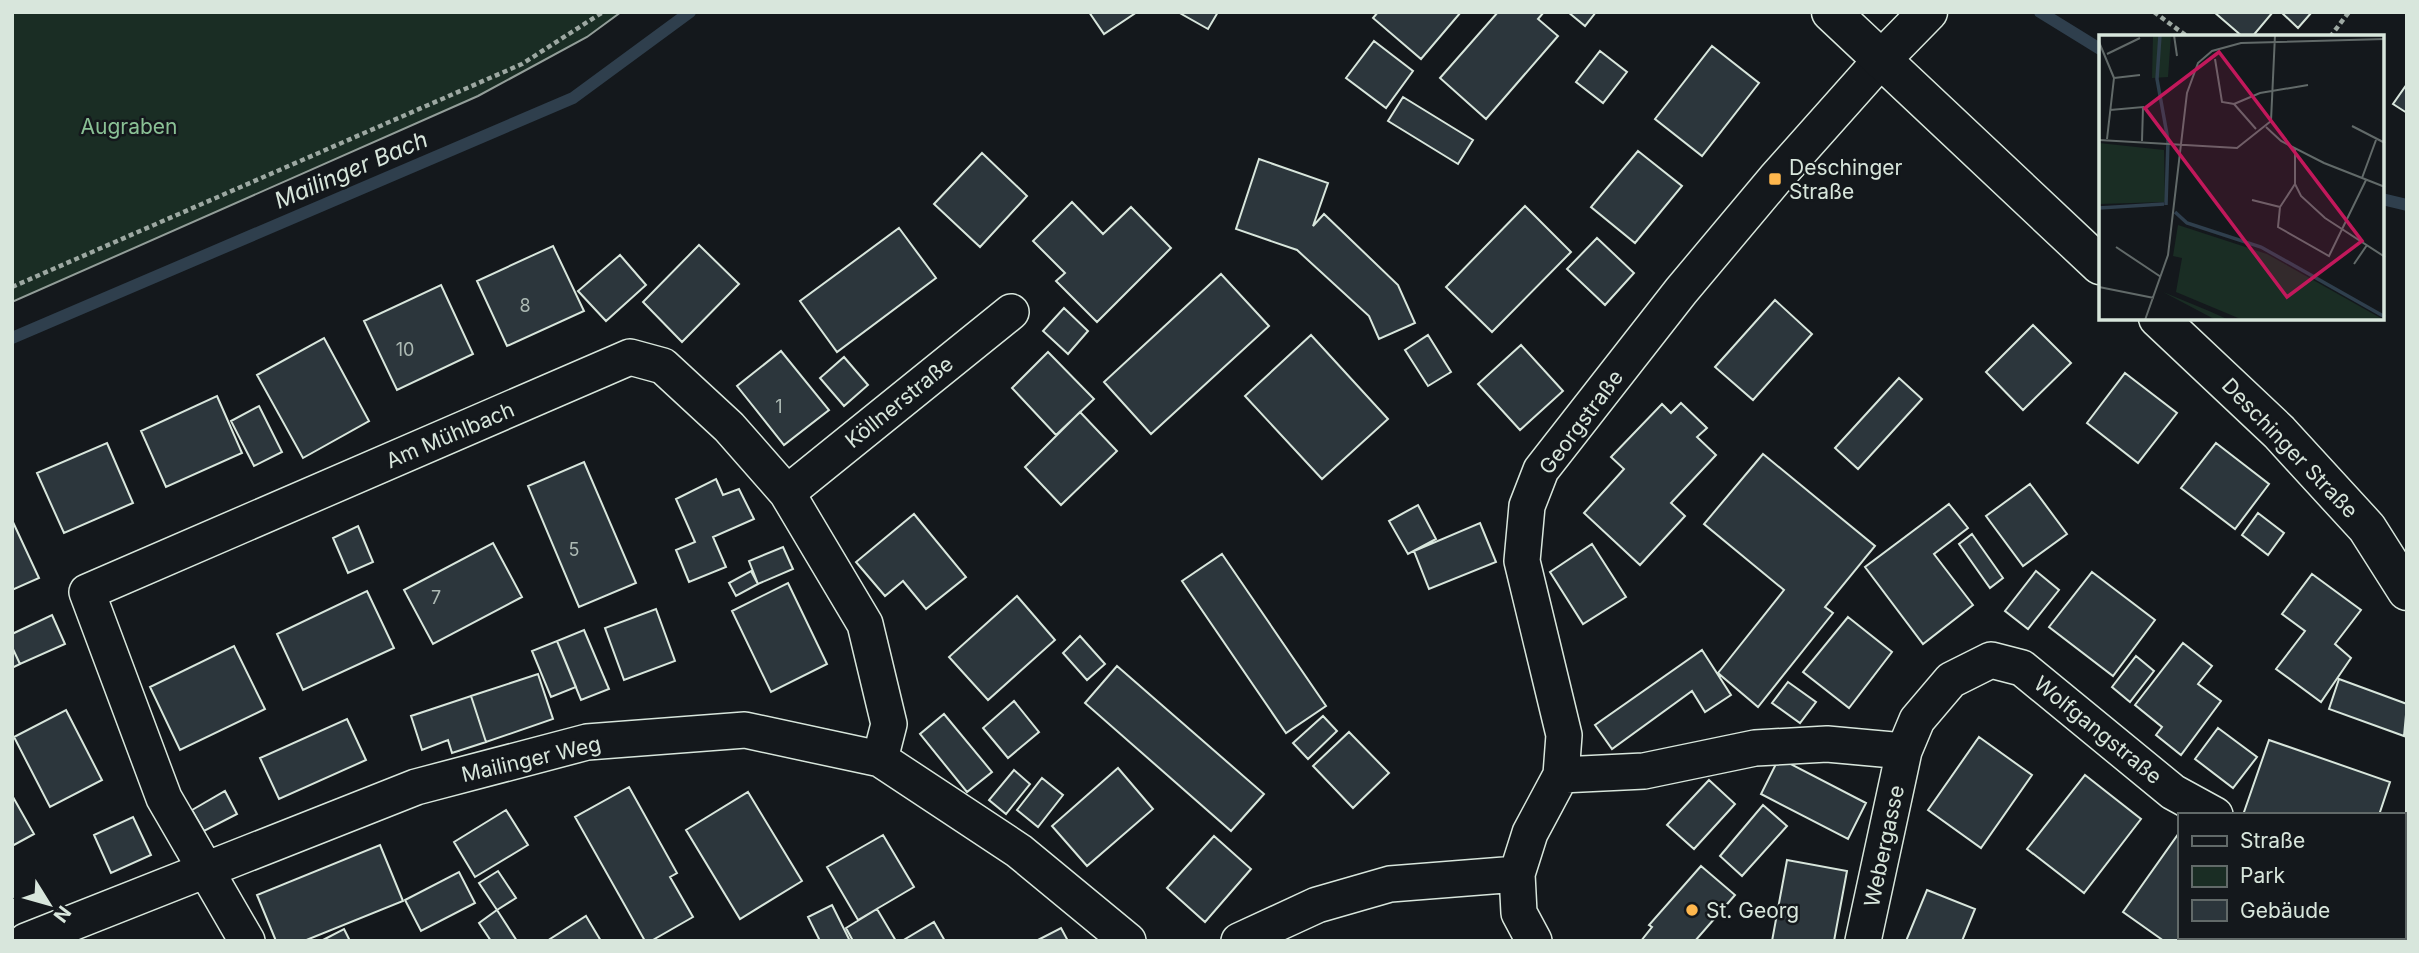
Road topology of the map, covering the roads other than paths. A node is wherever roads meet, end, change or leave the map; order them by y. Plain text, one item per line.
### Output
1 (1831, 12) edge
2 (1928, 12) edge
3 (1881, 60) junction
4 (2099, 263) edge
5 (1011, 312) dead end
6 (2160, 320) edge
7 (787, 493) junction
8 (2407, 591) edge
9 (1904, 751) junction
10 (880, 759) junction
11 (1561, 775) junction
12 (2211, 813) edge
13 (208, 870) junction
14 (1517, 874) junction
15 (26, 941) edge
16 (247, 941) edge
17 (1128, 941) edge
18 (1239, 941) edge
19 (1534, 941) edge
20 (1863, 941) edge

1 - 3 street
2 - 3 street
3 - 4 street
3 - 11 street, Georgstraße
5 - 7 street, Köllnerstraße
6 - 8 street, Deschinger Straße
7 - 10 street, Am Mühlbach
7 - 13 street, Am Mühlbach
9 - 11 street
9 - 12 street, Wolfgangstraße
9 - 20 street, Webergasse
10 - 13 street, Mailinger Weg
10 - 17 street, Mailinger Weg
11 - 14 street, Georgstraße
13 - 15 street, Mailinger Weg
13 - 16 street
14 - 18 street
14 - 19 street, Georgstraße

